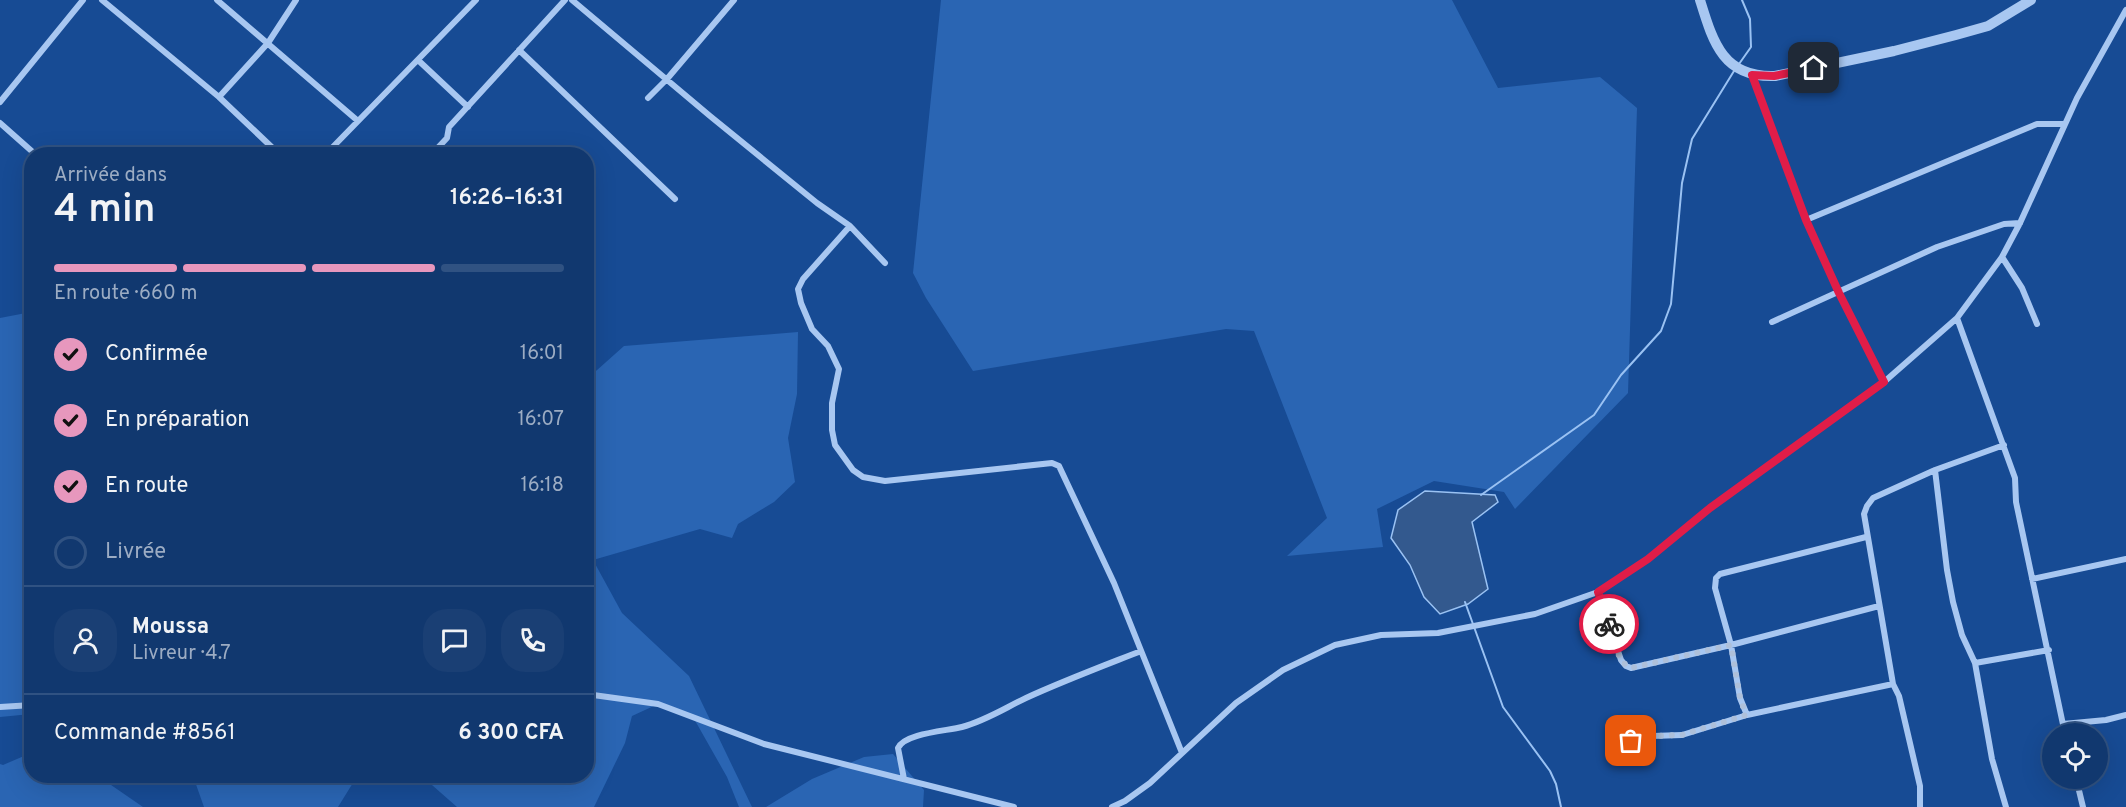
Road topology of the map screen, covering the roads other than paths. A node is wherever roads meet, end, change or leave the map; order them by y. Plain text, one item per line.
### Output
1 (83, 0) edge
2 (102, 0) edge
3 (217, 0) edge
4 (296, 0) edge
5 (476, 0) edge
6 (565, 0) edge
7 (572, 0) edge
8 (734, 0) edge
9 (1700, 0) edge
10 (2031, 0) edge
11 (2126, 10) edge
12 (268, 43) junction
13 (519, 50) junction
14 (419, 61) junction
15 (1752, 75) junction
16 (667, 79) junction
17 (219, 97) junction
18 (648, 98) dead end
19 (0, 102) edge
20 (468, 107) junction
21 (358, 121) junction
22 (0, 123) edge
23 (2065, 124) junction
24 (27, 147) edge
25 (272, 147) edge
26 (333, 147) edge
27 (439, 147) edge
28 (675, 199) dead end
29 (1806, 220) junction
30 (2020, 223) junction
31 (850, 226) junction
32 (2002, 257) junction
33 (885, 263) dead end
34 (1839, 293) junction
35 (1957, 318) junction
36 (1772, 322) dead end
37 (2037, 324) dead end
38 (1884, 382) junction
39 (2004, 445) junction
40 (1935, 470) junction
41 (1866, 537) junction
42 (2126, 559) edge
43 (2032, 579) junction
44 (1598, 592) junction
45 (1879, 606) junction
46 (1731, 645) junction
47 (2049, 650) junction
48 (1141, 651) junction
49 (1976, 663) junction
50 (1893, 684) junction
51 (594, 695) edge
52 (24, 706) edge
53 (0, 707) edge
54 (1746, 715) junction
55 (2126, 715) edge
56 (2063, 723) edge
57 (2074, 723) edge
58 (1610, 746) dead end
59 (1182, 753) junction
60 (904, 779) junction
61 (2079, 789) edge
62 (1014, 807) edge
63 (1112, 807) edge
64 (1920, 807) edge
65 (2006, 807) edge
66 (2083, 807) edge

1 - 19 street
2 - 17 street
3 - 12 street
4 - 12 street
5 - 14 street
6 - 13 street
7 - 16 street
8 - 16 street
9 - 15 street
10 - 15 street
11 - 23 street
12 - 17 street
12 - 21 street
13 - 20 street
13 - 28 street
14 - 20 street
14 - 21 street
15 - 29 street
16 - 18 street
16 - 31 street
17 - 25 street
20 - 27 street
21 - 26 street
22 - 24 street
23 - 29 street
23 - 30 street
29 - 34 street
30 - 32 street
30 - 34 street
31 - 33 street
31 - 48 street
32 - 35 street
32 - 37 street
34 - 36 street
34 - 38 street
35 - 38 street
35 - 39 street
38 - 44 street
39 - 40 street
39 - 43 street
40 - 41 street
40 - 49 street
41 - 45 street
41 - 46 street
42 - 43 street
43 - 47 street
44 - 46 street
44 - 59 street
45 - 46 street
45 - 50 street
46 - 54 street
47 - 49 street
47 - 56 street
48 - 59 street
48 - 60 street
49 - 65 street
50 - 54 street
50 - 64 street
51 - 60 street
52 - 53 street
54 - 58 street
55 - 57 street
59 - 63 street
60 - 62 street
61 - 66 street

